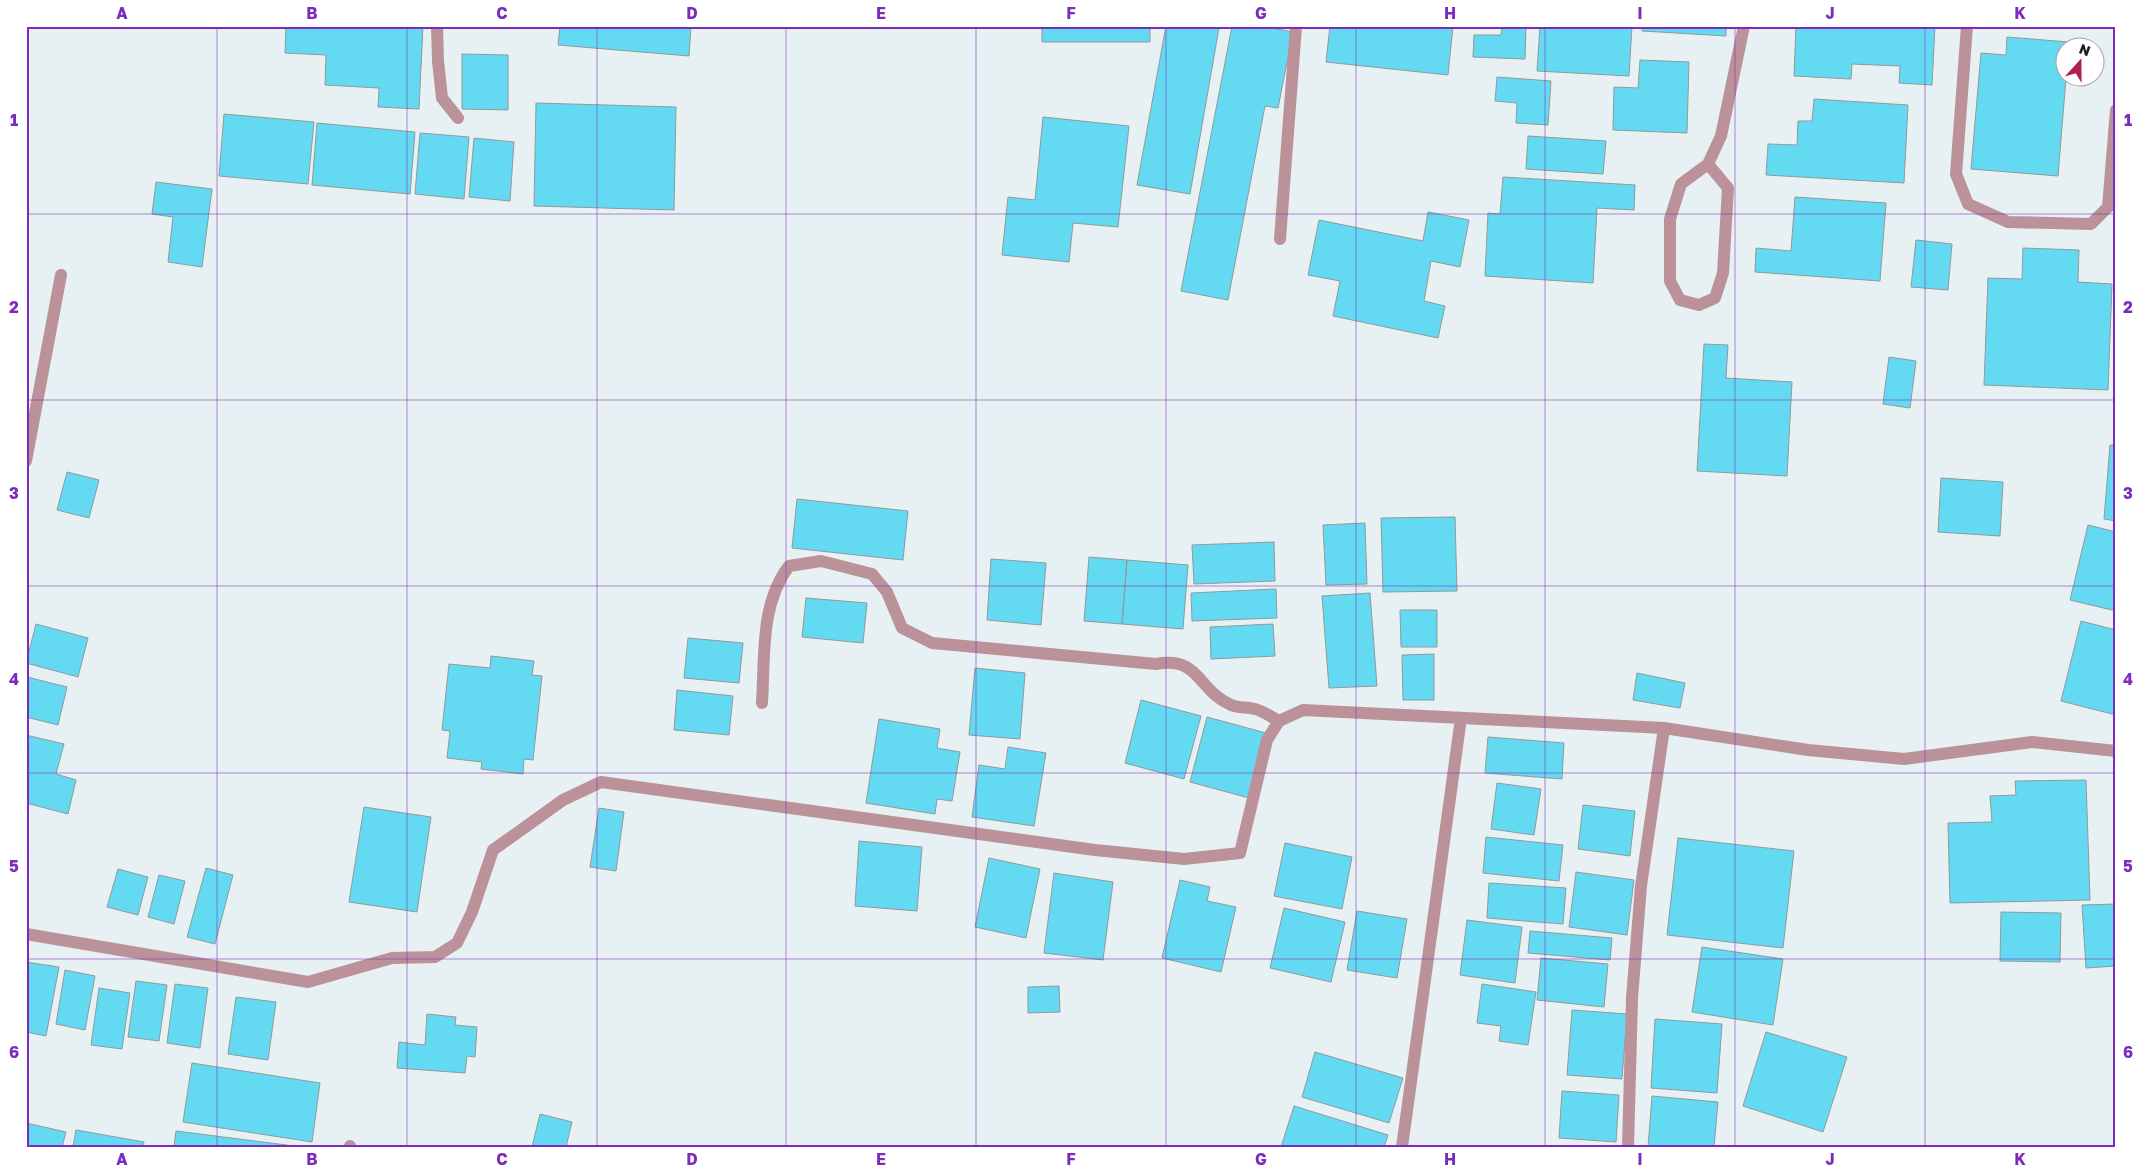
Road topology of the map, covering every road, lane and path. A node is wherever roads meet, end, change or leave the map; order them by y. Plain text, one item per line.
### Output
1 (437, 26) edge
2 (1296, 26) edge
3 (1744, 26) edge
4 (1967, 26) edge
5 (2116, 110) edge
6 (458, 118) dead end
7 (1708, 164) junction
8 (1280, 239) dead end
9 (61, 275) dead end
10 (26, 460) edge
11 (762, 702) dead end
12 (1460, 718) junction
13 (1279, 721) junction
14 (1664, 728) junction
15 (2116, 751) edge
16 (26, 934) edge
17 (1402, 1147) edge
18 (1628, 1147) edge

1 - 6 street
2 - 8 street
3 - 7 street
4 - 5 street
7 - 7 street
9 - 10 street
11 - 13 street
12 - 13 street
12 - 14 street
12 - 17 street
13 - 16 street
14 - 15 street
14 - 18 street

